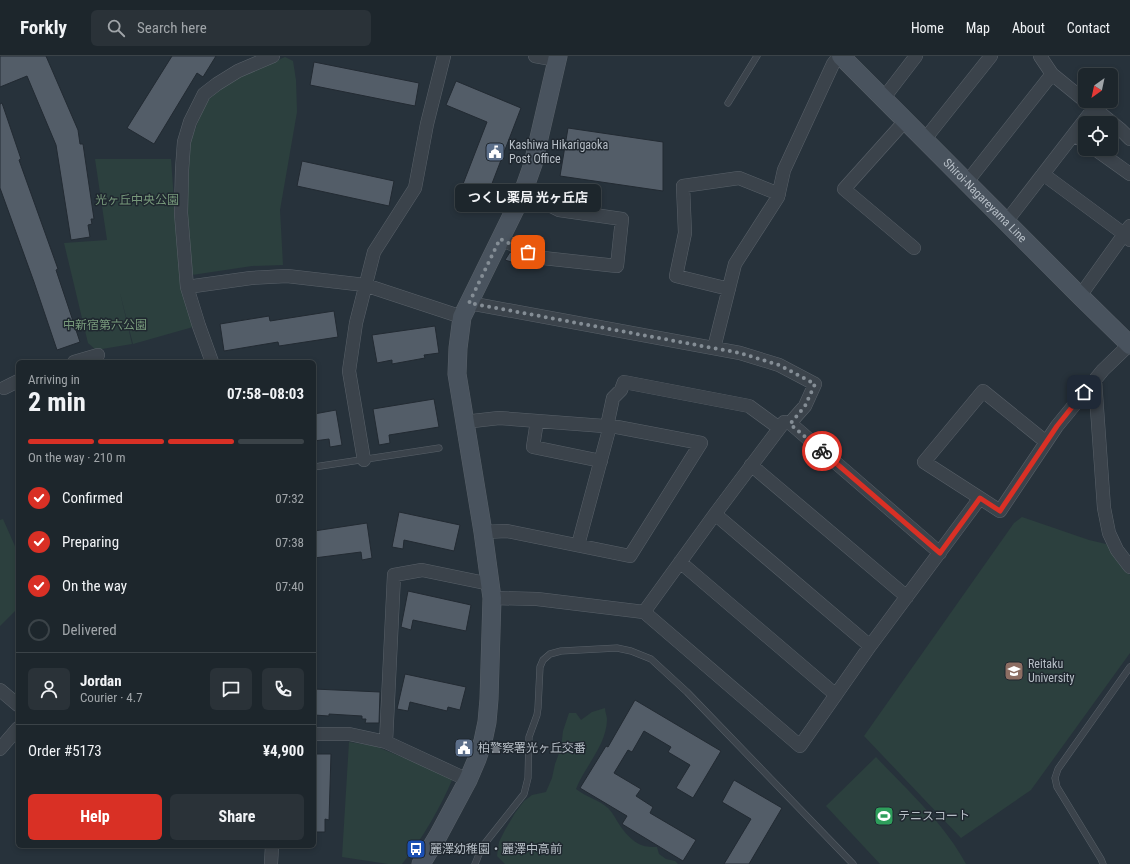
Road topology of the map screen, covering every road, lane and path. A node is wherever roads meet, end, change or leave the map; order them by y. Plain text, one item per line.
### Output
1 (273, 56) edge
2 (444, 56) edge
3 (535, 56) edge
4 (757, 56) edge
5 (840, 56) edge
6 (916, 56) edge
7 (991, 56) edge
8 (1040, 56) edge
9 (558, 58) edge
10 (1052, 74) junction
11 (1078, 95) edge
12 (883, 99) junction
13 (728, 103) dead end
14 (1086, 108) edge
15 (1094, 108) edge
16 (905, 121) junction
17 (1074, 134) junction
18 (1078, 137) edge
19 (1130, 139) edge
20 (925, 140) junction
21 (1104, 156) edge
22 (1043, 174) junction
23 (1130, 174) edge
24 (966, 182) junction
25 (523, 192) junction
26 (779, 194) junction
27 (1006, 222) junction
28 (1128, 233) edge
29 (500, 239) junction
30 (914, 248) dead end
31 (365, 285) junction
32 (187, 287) junction
33 (729, 289) junction
34 (1080, 296) junction
35 (466, 310) junction
36 (1130, 344) edge
37 (714, 348) junction
38 (98, 355) dead end
39 (81, 360) edge
40 (211, 360) edge
41 (1095, 380) junction
42 (16, 381) edge
43 (1, 385) edge
44 (537, 421) junction
45 (464, 422) junction
46 (608, 426) junction
47 (785, 426) junction
48 (1046, 442) junction
49 (439, 448) dead end
50 (364, 460) junction
51 (601, 461) junction
52 (752, 465) junction
53 (316, 468) edge
54 (980, 498) junction
55 (715, 514) junction
56 (483, 532) junction
57 (578, 545) junction
58 (940, 553) junction
59 (680, 562) junction
60 (1130, 567) edge
61 (491, 591) junction
62 (907, 597) junction
63 (644, 612) junction
64 (870, 646) junction
65 (1130, 667) edge
66 (0, 690) edge
67 (836, 695) junction
68 (16, 703) edge
69 (16, 730) edge
70 (316, 734) edge
71 (386, 742) junction
72 (1, 744) edge
73 (468, 780) junction
74 (272, 848) edge
75 (271, 864) edge
76 (421, 864) edge
77 (475, 864) edge
78 (853, 864) edge
79 (1103, 864) edge

1 - 32 street
2 - 31 street
3 - 9 street
4 - 13 lane
5 - 12 street, Shiroi-Nagareyama Line
5 - 26 street
6 - 12 street
7 - 20 street
8 - 10 street
9 - 25 street
10 - 11 street
10 - 24 street
12 - 16 street, Shiroi-Nagareyama Line
14 - 17 street
15 - 19 street
16 - 20 street, Shiroi-Nagareyama Line
16 - 30 street
17 - 18 street
17 - 22 street
20 - 24 street, Shiroi-Nagareyama Line
21 - 23 street
22 - 27 street
22 - 28 street
24 - 27 street, Shiroi-Nagareyama Line
25 - 29 street
25 - 29 street
26 - 33 street
26 - 33 street
27 - 34 street, Shiroi-Nagareyama Line
28 - 34 street
29 - 35 street
31 - 32 street
31 - 35 street
31 - 50 street
32 - 40 street
33 - 37 street
34 - 36 street, Shiroi-Nagareyama Line
35 - 37 street
35 - 45 street
36 - 41 street
37 - 47 street
38 - 39 street
41 - 48 street
41 - 60 street
42 - 43 street
44 - 45 street
44 - 46 street
44 - 51 street
45 - 56 street
46 - 47 street
46 - 51 street
46 - 57 street
47 - 52 street
47 - 58 street
48 - 54 street
48 - 54 street
49 - 50 lane
50 - 53 lane
51 - 57 street
52 - 55 street
52 - 62 street
54 - 58 street
55 - 59 street
55 - 64 street
56 - 57 street
56 - 61 street
58 - 62 street
59 - 63 street
59 - 67 street
61 - 63 street
61 - 71 street
61 - 73 street
62 - 64 street
63 - 67 street
64 - 67 street
65 - 79 lane
66 - 68 street
69 - 72 street
70 - 71 street
71 - 73 street
73 - 76 street
74 - 75 street
77 - 78 lane

